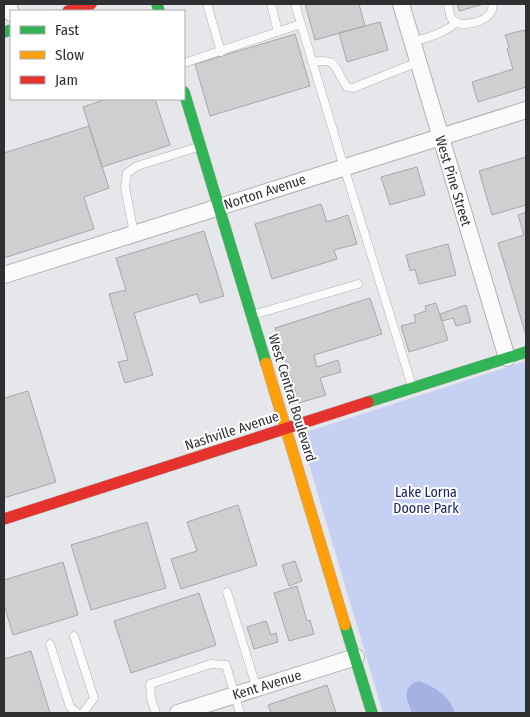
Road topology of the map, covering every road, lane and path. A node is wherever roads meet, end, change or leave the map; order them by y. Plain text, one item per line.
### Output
1 (91, 4) edge
2 (206, 4) edge
3 (271, 4) edge
4 (295, 4) edge
5 (401, 4) edge
6 (448, 4) edge
7 (493, 4) edge
8 (71, 10) edge
9 (457, 22) junction
10 (301, 24) junction
11 (278, 32) junction
12 (412, 42) junction
13 (220, 52) junction
14 (312, 62) junction
15 (418, 62) junction
16 (185, 63) edge
17 (185, 95) edge
18 (526, 110) edge
19 (440, 136) junction
20 (200, 147) junction
21 (344, 167) junction
22 (218, 207) junction
23 (134, 234) junction
24 (4, 275) edge
25 (358, 284) dead end
26 (252, 316) junction
27 (526, 352) edge
28 (507, 358) junction
29 (413, 388) junction
30 (286, 429) junction
31 (4, 519) edge
32 (228, 592) dead end
33 (74, 636) dead end
34 (50, 644) dead end
35 (356, 658) junction
36 (257, 688) junction
37 (234, 696) junction
38 (185, 712) edge
39 (77, 713) edge
40 (83, 713) edge
41 (156, 713) edge
42 (240, 713) edge
43 (372, 713) edge

1 - 8 street
2 - 13 lane
3 - 11 lane
4 - 10 lane
5 - 12 street, West Pine Street
6 - 9 lane
7 - 9 lane
9 - 12 lane
10 - 11 lane
10 - 14 lane
11 - 13 lane
12 - 15 street, West Pine Street
13 - 16 lane
14 - 15 lane
14 - 21 lane
15 - 19 street, West Pine Street
17 - 20 street, West Central Boulevard
18 - 19 street, Norton Avenue
19 - 21 street, Norton Avenue
19 - 28 street, West Pine Street
20 - 22 street, West Central Boulevard
20 - 23 lane
21 - 22 street, Norton Avenue
21 - 29 lane
22 - 23 street, Norton Avenue
22 - 26 street, West Central Boulevard
23 - 24 street, Norton Avenue
25 - 26 lane
26 - 30 street, West Central Boulevard
27 - 28 street, Nashville Avenue
28 - 29 street, Nashville Avenue
29 - 30 street, Nashville Avenue
30 - 31 street, Nashville Avenue
30 - 35 street, West Central Boulevard
32 - 36 lane
33 - 40 lane
34 - 39 lane
35 - 36 street, Kent Avenue
35 - 43 street, West Central Boulevard
36 - 37 street, Kent Avenue
37 - 38 street, Kent Avenue
37 - 41 lane
37 - 42 lane

